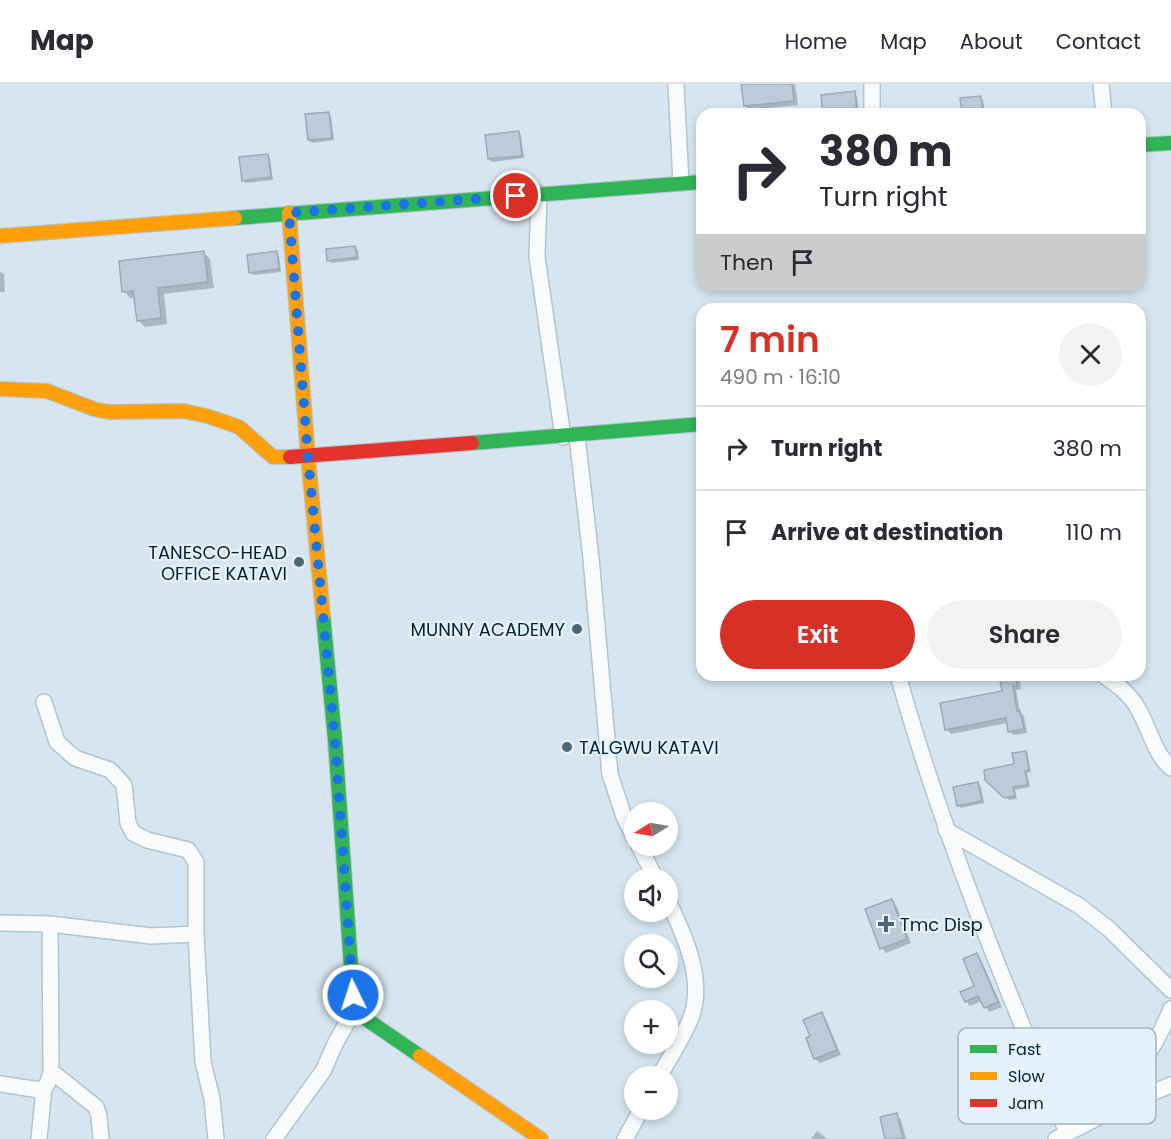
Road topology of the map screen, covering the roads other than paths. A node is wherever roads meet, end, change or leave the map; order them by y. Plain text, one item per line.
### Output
1 (676, 84) edge
2 (872, 84) edge
3 (1101, 84) edge
4 (872, 108) edge
5 (1103, 108) edge
6 (1171, 143) edge
7 (1146, 145) edge
8 (696, 182) edge
9 (681, 183) junction
10 (539, 194) junction
11 (289, 213) junction
12 (0, 236) edge
13 (0, 389) edge
14 (696, 425) edge
15 (570, 436) junction
16 (308, 457) junction
17 (900, 681) edge
18 (1111, 681) edge
19 (44, 702) dead end
20 (1171, 768) edge
21 (624, 817) edge
22 (946, 830) junction
23 (676, 922) edge
24 (0, 923) edge
25 (50, 924) junction
26 (196, 934) junction
27 (1171, 990) edge
28 (356, 1007) junction
29 (1171, 1009) edge
30 (1021, 1028) edge
31 (1156, 1041) edge
32 (665, 1066) edge
33 (51, 1071) junction
34 (0, 1084) edge
35 (1171, 1086) edge
36 (44, 1088) junction
37 (1156, 1092) edge
38 (635, 1120) edge
39 (1082, 1124) edge
40 (1061, 1135) edge
41 (39, 1139) edge
42 (101, 1139) edge
43 (216, 1139) edge
44 (274, 1139) edge
45 (541, 1139) edge
46 (625, 1139) edge

1 - 9 street
2 - 4 street
3 - 5 street
6 - 7 street
8 - 9 street
9 - 10 street
10 - 11 street
10 - 15 street
11 - 12 street
11 - 16 street
13 - 16 street
14 - 15 street
15 - 16 street
15 - 21 street
16 - 28 street
17 - 22 street
18 - 20 street
19 - 26 street
22 - 27 street
22 - 30 street
23 - 32 street
24 - 25 street
25 - 26 street
25 - 33 street
26 - 43 street
28 - 44 street
28 - 45 street
29 - 31 street
33 - 36 street
33 - 42 street
34 - 36 street
35 - 37 street
36 - 41 street
38 - 46 street
39 - 40 street

